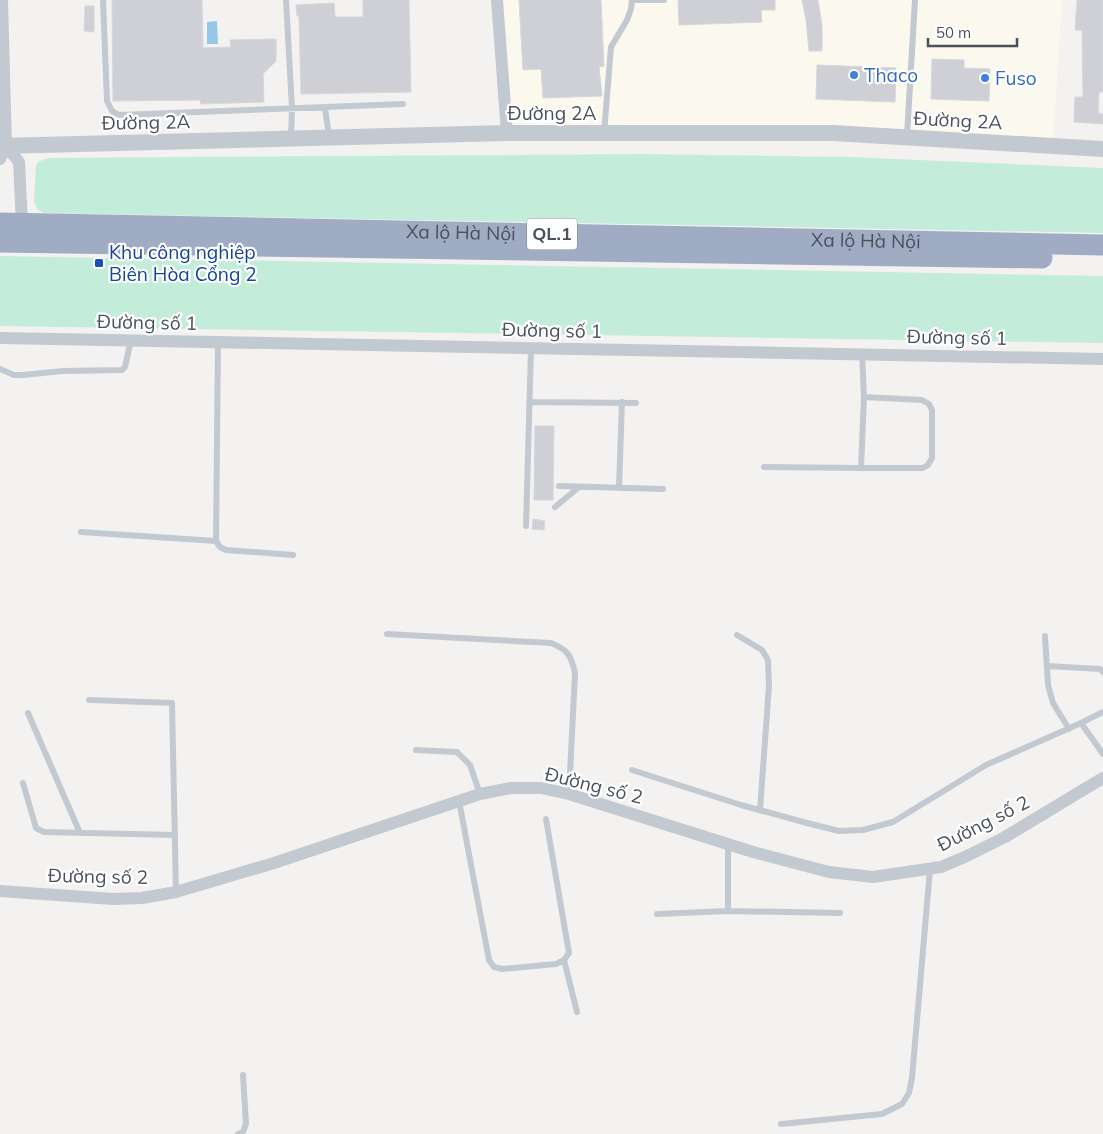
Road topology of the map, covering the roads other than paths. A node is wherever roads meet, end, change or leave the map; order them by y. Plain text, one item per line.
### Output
1 (2, 0) edge
2 (103, 0) edge
3 (286, 0) edge
4 (497, 0) edge
5 (632, 0) edge
6 (664, 0) edge
7 (915, 0) edge
8 (403, 104) dead end
9 (292, 108) junction
10 (325, 108) junction
11 (507, 133) junction
12 (604, 133) junction
13 (907, 137) junction
14 (291, 138) junction
15 (329, 138) junction
16 (1103, 149) edge
17 (2, 150) edge
18 (0, 213) edge
19 (0, 223) edge
20 (22, 224) junction
21 (0, 242) edge
22 (1103, 245) edge
23 (1103, 259) edge
24 (0, 338) edge
25 (131, 340) junction
26 (218, 342) junction
27 (530, 349) junction
28 (862, 353) junction
29 (1103, 359) edge
30 (0, 369) edge
31 (864, 397) junction
32 (529, 402) junction
33 (622, 402) junction
34 (636, 402) dead end
35 (764, 466) dead end
36 (861, 468) junction
37 (559, 486) dead end
38 (579, 487) junction
39 (619, 488) junction
40 (663, 489) dead end
41 (555, 507) dead end
42 (526, 526) dead end
43 (81, 532) dead end
44 (216, 541) junction
45 (293, 555) dead end
46 (387, 634) dead end
47 (737, 635) dead end
48 (1045, 636) dead end
49 (1046, 666) junction
50 (1103, 672) edge
51 (89, 700) dead end
52 (1103, 712) edge
53 (28, 713) dead end
54 (1081, 723) junction
55 (1069, 729) junction
56 (416, 750) dead end
57 (1103, 754) edge
58 (632, 770) dead end
59 (1103, 778) edge
60 (24, 783) dead end
61 (480, 794) junction
62 (569, 794) junction
63 (459, 801) junction
64 (760, 810) junction
65 (546, 819) dead end
66 (80, 833) junction
67 (175, 835) junction
68 (728, 843) junction
69 (930, 869) junction
70 (0, 891) edge
71 (176, 892) junction
72 (728, 911) junction
73 (840, 913) dead end
74 (657, 914) dead end
75 (564, 960) junction
76 (577, 1012) dead end
77 (243, 1075) dead end
78 (781, 1124) dead end
79 (238, 1134) edge

1 - 17 street
2 - 9 lane
3 - 9 lane
4 - 11 street
5 - 6 lane
5 - 12 lane
7 - 13 lane
8 - 10 lane
9 - 10 lane
9 - 14 lane
10 - 15 lane
11 - 12 street, Đường 2A
11 - 15 street, Đường 2A
12 - 13 street, Đường 2A
13 - 16 street, Đường 2A
14 - 15 street, Đường 2A
14 - 17 street, Đường 2A
17 - 20 street
18 - 19 street
19 - 20 highway, Xa lộ Hà Nội / QL.1
20 - 22 highway, Xa lộ Hà Nội / QL.1
21 - 23 highway, Xa lộ Hà Nội / QL.1
24 - 25 street, Đường số 1
25 - 26 street, Đường số 1
25 - 30 lane
26 - 27 street, Đường số 1
26 - 44 lane
27 - 28 street, Đường số 1
27 - 32 lane
28 - 29 street, Đường số 1
28 - 31 lane
31 - 36 lane
31 - 36 lane
32 - 33 lane
32 - 42 lane
33 - 34 lane
33 - 39 lane
35 - 36 lane
37 - 38 lane
38 - 39 lane
38 - 41 lane
39 - 40 lane
43 - 44 lane
44 - 45 lane
46 - 62 lane
47 - 64 lane
48 - 49 lane
49 - 50 lane
49 - 55 lane
51 - 67 lane
52 - 54 lane
53 - 66 lane
54 - 55 lane
54 - 57 lane
55 - 64 lane
56 - 61 lane
58 - 64 lane
59 - 69 street, Đường số 2
60 - 66 lane
61 - 62 street, Đường số 2
61 - 63 street, Đường số 2
62 - 68 street, Đường số 2
63 - 71 street, Đường số 2
63 - 75 lane
65 - 75 lane
66 - 67 lane
67 - 71 lane
68 - 69 street, Đường số 2
68 - 72 lane
69 - 78 lane
70 - 71 street, Đường số 2
72 - 73 lane
72 - 74 lane
75 - 76 lane
77 - 79 lane

